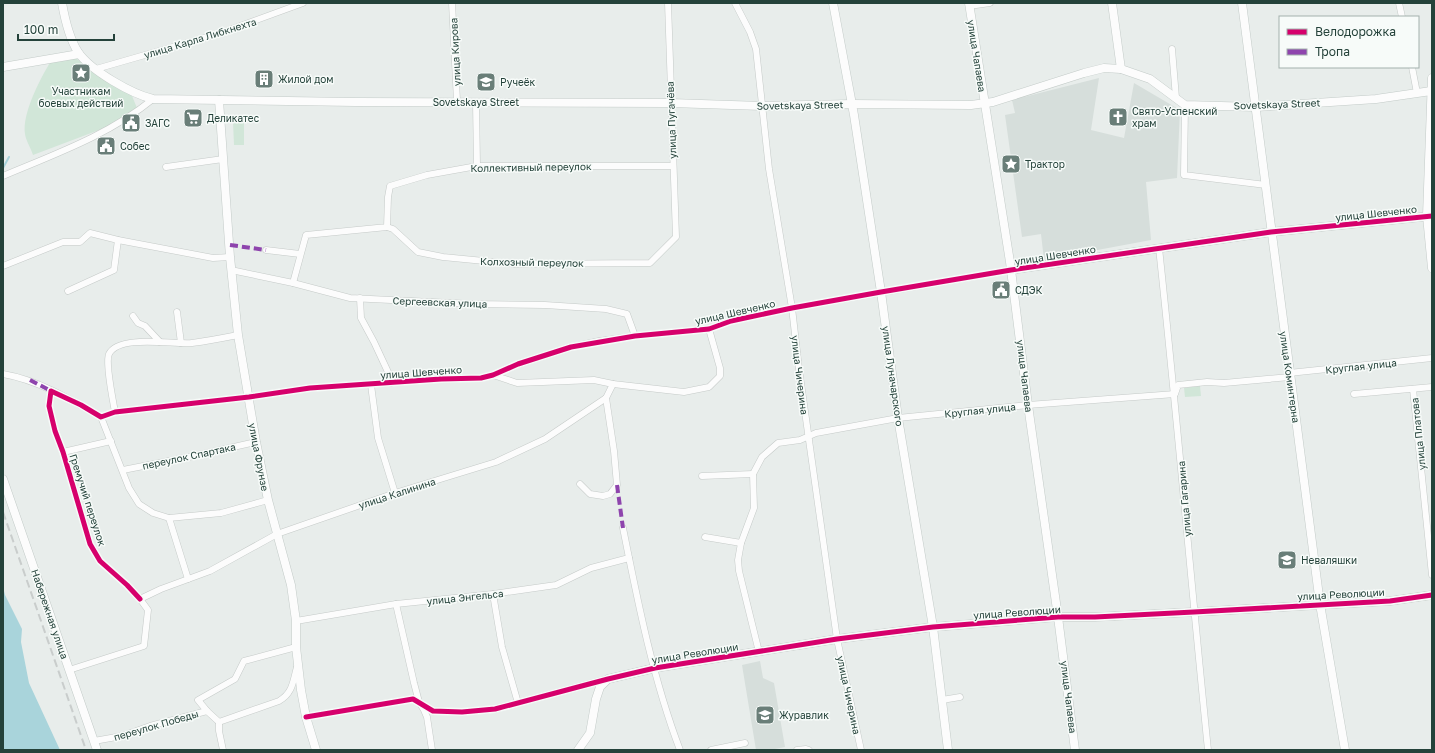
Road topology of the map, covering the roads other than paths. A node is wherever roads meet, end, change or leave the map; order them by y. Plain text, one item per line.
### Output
1 (62, 3) edge
2 (303, 3) edge
3 (452, 3) edge
4 (668, 3) edge
5 (735, 3) edge
6 (833, 3) edge
7 (990, 3) edge
8 (1112, 3) edge
9 (1242, 3) edge
10 (1399, 3) edge
11 (969, 4) edge
12 (1402, 16) edge
13 (1172, 49) dead end
14 (79, 54) junction
15 (3, 67) edge
16 (1412, 68) edge
17 (96, 69) junction
18 (1121, 69) junction
19 (1432, 78) edge
20 (1431, 91) junction
21 (1417, 93) junction
22 (1176, 98) junction
23 (153, 99) junction
24 (219, 100) junction
25 (457, 102) junction
26 (476, 102) junction
27 (671, 103) junction
28 (852, 104) junction
29 (986, 104) junction
30 (1185, 105) junction
31 (762, 106) junction
32 (1256, 106) junction
33 (223, 159) junction
34 (477, 166) junction
35 (673, 166) junction
36 (166, 167) dead end
37 (3, 176) edge
38 (1266, 185) junction
39 (1430, 216) edge
40 (387, 227) junction
41 (1271, 232) junction
42 (676, 237) joint
43 (118, 240) junction
44 (1159, 248) junction
45 (266, 250) dead end
46 (300, 254) junction
47 (230, 257) junction
48 (3, 266) edge
49 (1432, 268) edge
50 (231, 270) junction
51 (1012, 270) junction
52 (293, 283) junction
53 (68, 291) dead end
54 (881, 292) junction
55 (360, 298) junction
56 (792, 308) junction
57 (177, 312) dead end
58 (133, 316) dead end
59 (710, 329) junction
60 (238, 335) junction
61 (635, 336) junction
62 (160, 342) junction
63 (181, 343) junction
64 (1432, 358) edge
65 (3, 374) edge
66 (493, 375) junction
67 (1290, 375) junction
68 (391, 383) junction
69 (613, 384) junction
70 (372, 385) junction
71 (1432, 387) edge
72 (1413, 389) junction
73 (51, 391) junction
74 (1175, 394) junction
75 (1354, 394) dead end
76 (249, 397) junction
77 (606, 398) junction
78 (1028, 405) junction
79 (115, 412) junction
80 (101, 417) junction
81 (898, 418) junction
82 (808, 435) junction
83 (111, 441) junction
84 (256, 442) junction
85 (62, 452) junction
86 (123, 470) junction
87 (753, 474) junction
88 (702, 476) dead end
89 (3, 479) edge
90 (580, 484) dead end
91 (395, 493) junction
92 (268, 500) junction
93 (169, 518) junction
94 (623, 528) dead end
95 (277, 534) junction
96 (705, 537) dead end
97 (742, 543) junction
98 (629, 558) junction
99 (1432, 575) edge
100 (188, 579) junction
101 (493, 594) junction
102 (1432, 595) edge
103 (140, 599) junction
104 (396, 604) junction
105 (1320, 604) junction
106 (1194, 612) junction
107 (1058, 617) junction
108 (296, 621) junction
109 (933, 627) junction
110 (837, 639) junction
111 (296, 648) junction
112 (759, 652) junction
113 (298, 664) junction
114 (655, 668) junction
115 (69, 670) junction
116 (608, 679) junction
117 (960, 697) dead end
118 (942, 700) junction
119 (420, 702) junction
120 (518, 703) junction
121 (207, 711) junction
122 (306, 717) junction
123 (219, 722) junction
124 (94, 741) junction
125 (745, 742) dead end
126 (860, 749) edge
127 (97, 750) edge
128 (223, 750) edge
129 (316, 750) edge
130 (432, 750) edge
131 (578, 750) edge
132 (680, 750) edge
133 (711, 750) edge
134 (797, 750) edge
135 (809, 750) edge
136 (948, 750) edge
137 (1075, 750) edge
138 (1208, 750) edge
139 (1345, 750) edge

1 - 14 street
2 - 17 street, улица Карла Либкнехта
3 - 25 street, улица Кирова
4 - 27 street, улица Пугачёва
5 - 31 street, улица Чичерина
6 - 28 street, улица Луначарского
7 - 11 street
8 - 18 street
9 - 32 street, улица Коминтерна
10 - 12 street
11 - 29 street, улица Чапаева
13 - 22 street
14 - 15 street
14 - 17 street, Sovetskaya Street
16 - 21 street
17 - 23 street, Sovetskaya Street
18 - 22 street, Sovetskaya Street
18 - 29 street, Sovetskaya Street
19 - 20 street
20 - 21 street, Sovetskaya Street
20 - 39 street
21 - 32 street, Sovetskaya Street
22 - 30 street, Sovetskaya Street
23 - 24 street, Sovetskaya Street
23 - 37 street
24 - 25 street, Sovetskaya Street
24 - 33 street, улица Фрунзе
25 - 26 street, Sovetskaya Street
26 - 27 street, Sovetskaya Street
26 - 34 street
27 - 31 street, Sovetskaya Street
27 - 35 street, улица Пугачёва
28 - 29 street, Sovetskaya Street
28 - 31 street, Sovetskaya Street
28 - 54 street, улица Луначарского
29 - 51 street, улица Чапаева
30 - 32 street, Sovetskaya Street
30 - 38 street
31 - 56 street, улица Чичерина
32 - 38 street, улица Коминтерна
33 - 36 street
33 - 47 street, улица Фрунзе
34 - 35 street, Коллективный переулок
34 - 40 street, Коллективный переулок
35 - 42 street, улица Пугачёва
38 - 41 street, улица Коминтерна
39 - 41 street, улица Шевченко
39 - 49 street
40 - 42 street, Колхозный переулок
40 - 46 street
41 - 44 street, улица Шевченко
41 - 67 street, улица Коминтерна
43 - 47 street
43 - 48 street
43 - 53 street
44 - 51 street, улица Шевченко
44 - 74 street, улица Гагарина
45 - 46 street
46 - 52 street
47 - 50 street, улица Фрунзе
50 - 52 street, Сергеевская улица
50 - 60 street, улица Фрунзе
51 - 54 street, улица Шевченко
51 - 78 street, улица Чапаева
52 - 55 street, Сергеевская улица
54 - 56 street, улица Шевченко
54 - 81 street, улица Луначарского
55 - 61 street, Сергеевская улица
55 - 68 street
56 - 59 street, улица Шевченко
56 - 82 street, улица Чичерина
57 - 63 street
58 - 62 street
59 - 61 street, улица Шевченко
59 - 69 street
60 - 63 street
60 - 76 street, улица Фрунзе
61 - 66 street, улица Шевченко
62 - 63 street
62 - 79 street
64 - 67 street, Круглая улица
65 - 73 street
66 - 68 street, улица Шевченко
66 - 69 street, улица Шевченко
67 - 74 street, Круглая улица
67 - 105 street, улица Коминтерна
68 - 70 street, улица Шевченко
69 - 77 street, улица Калинина
70 - 76 street, улица Шевченко
70 - 91 street
71 - 72 street
72 - 75 street
72 - 99 street, улица Платова
73 - 80 street
73 - 85 street, Гремучий переулок
74 - 78 street, Круглая улица
74 - 106 street, улица Гагарина
76 - 79 street, улица Шевченко
76 - 84 street, улица Фрунзе
77 - 90 street
77 - 91 street, улица Калинина
78 - 81 street, Круглая улица
78 - 107 street, улица Чапаева
79 - 80 street, улица Шевченко
80 - 83 street
81 - 82 street, Круглая улица
81 - 109 street, улица Луначарского
82 - 87 street, Круглая улица
82 - 110 street, улица Чичерина
83 - 85 street
83 - 86 street
84 - 86 street, переулок Спартака
84 - 92 street, улица Фрунзе
85 - 103 street, Гремучий переулок
86 - 93 street
87 - 88 street
87 - 97 street
89 - 115 street, Набережная улица
91 - 95 street, улица Калинина
92 - 93 street
92 - 95 street, улица Фрунзе
93 - 100 street
94 - 98 street
95 - 100 street, улица Калинина
95 - 108 street, улица Фрунзе
96 - 97 street
97 - 112 street
98 - 101 street, улица Энгельса
98 - 114 street
100 - 103 street, улица Калинина
101 - 104 street, улица Энгельса
101 - 120 street
102 - 105 street, улица Революции
103 - 115 street
104 - 108 street, улица Энгельса
104 - 119 street
105 - 106 street, улица Революции
105 - 139 street, улица Коминтерна
106 - 107 street, улица Революции
106 - 138 street, улица Гагарина
107 - 109 street, улица Революции
107 - 137 street, улица Чапаева
108 - 111 street, улица Фрунзе
109 - 110 street, улица Революции
109 - 118 street, улица Луначарского
110 - 112 street, улица Революции
110 - 126 street, улица Чичерина
111 - 113 street, улица Фрунзе
111 - 121 street, переулок Победы
112 - 114 street, улица Революции
113 - 122 street, улица Фрунзе
113 - 123 street
114 - 116 street, улица Революции
114 - 132 street
115 - 124 street, Набережная улица
116 - 120 street
116 - 131 street
117 - 118 street
118 - 136 street, улица Луначарского
119 - 120 street
119 - 122 street
119 - 130 street
121 - 123 street
121 - 124 street, переулок Победы
122 - 129 street, улица Фрунзе
123 - 128 street
124 - 127 street, Набережная улица
125 - 133 street
134 - 135 street

